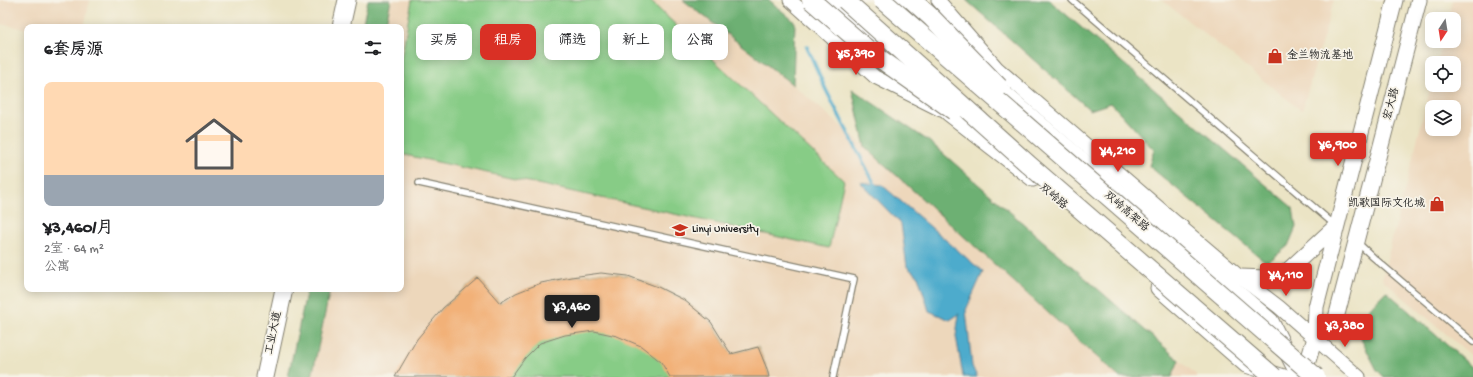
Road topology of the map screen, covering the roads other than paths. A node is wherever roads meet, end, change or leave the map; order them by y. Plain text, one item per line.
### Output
1 (337, 0) edge
2 (347, 0) edge
3 (790, 0) edge
4 (811, 0) edge
5 (832, 0) edge
6 (844, 0) edge
7 (882, 0) edge
8 (896, 0) edge
9 (938, 0) edge
10 (1072, 0) edge
11 (1395, 0) edge
12 (1419, 0) edge
13 (909, 4) edge
14 (332, 24) edge
15 (342, 24) edge
16 (948, 113) junction
17 (1028, 164) junction
18 (1080, 172) junction
19 (419, 183) dead end
20 (1124, 196) junction
21 (1336, 226) junction
22 (1181, 227) junction
23 (1356, 241) junction
24 (1240, 277) junction
25 (273, 292) edge
26 (283, 292) edge
27 (1315, 338) junction
28 (1473, 342) edge
29 (254, 377) edge
30 (265, 377) edge
31 (833, 377) edge
32 (1274, 377) edge
33 (1284, 377) edge
34 (1299, 377) edge
35 (1304, 377) edge
36 (1316, 377) edge
37 (1359, 377) edge

1 - 14 main road
2 - 15 main road
3 - 16 street
4 - 17 highway, bridge
5 - 16 main road, 双岭路
6 - 17 highway, bridge
7 - 18 highway, 双岭高架路, bridge
8 - 13 main road
9 - 22 street
10 - 21 lane
11 - 21 main road, 宏大路
12 - 23 main road, 宏大路
13 - 18 highway, bridge
13 - 20 main road
16 - 33 main road, 双岭路
17 - 32 highway, bridge
18 - 36 highway, 双岭高架路, bridge
19 - 31 lane
20 - 22 main road
20 - 34 main road
21 - 24 main road
21 - 27 main road, 宏大路
22 - 24 street
23 - 27 main road, 宏大路
23 - 28 lane
24 - 27 street
25 - 29 main road, 工业大道
26 - 30 main road, 工业大道
27 - 35 main road, 宏大路
27 - 37 street

